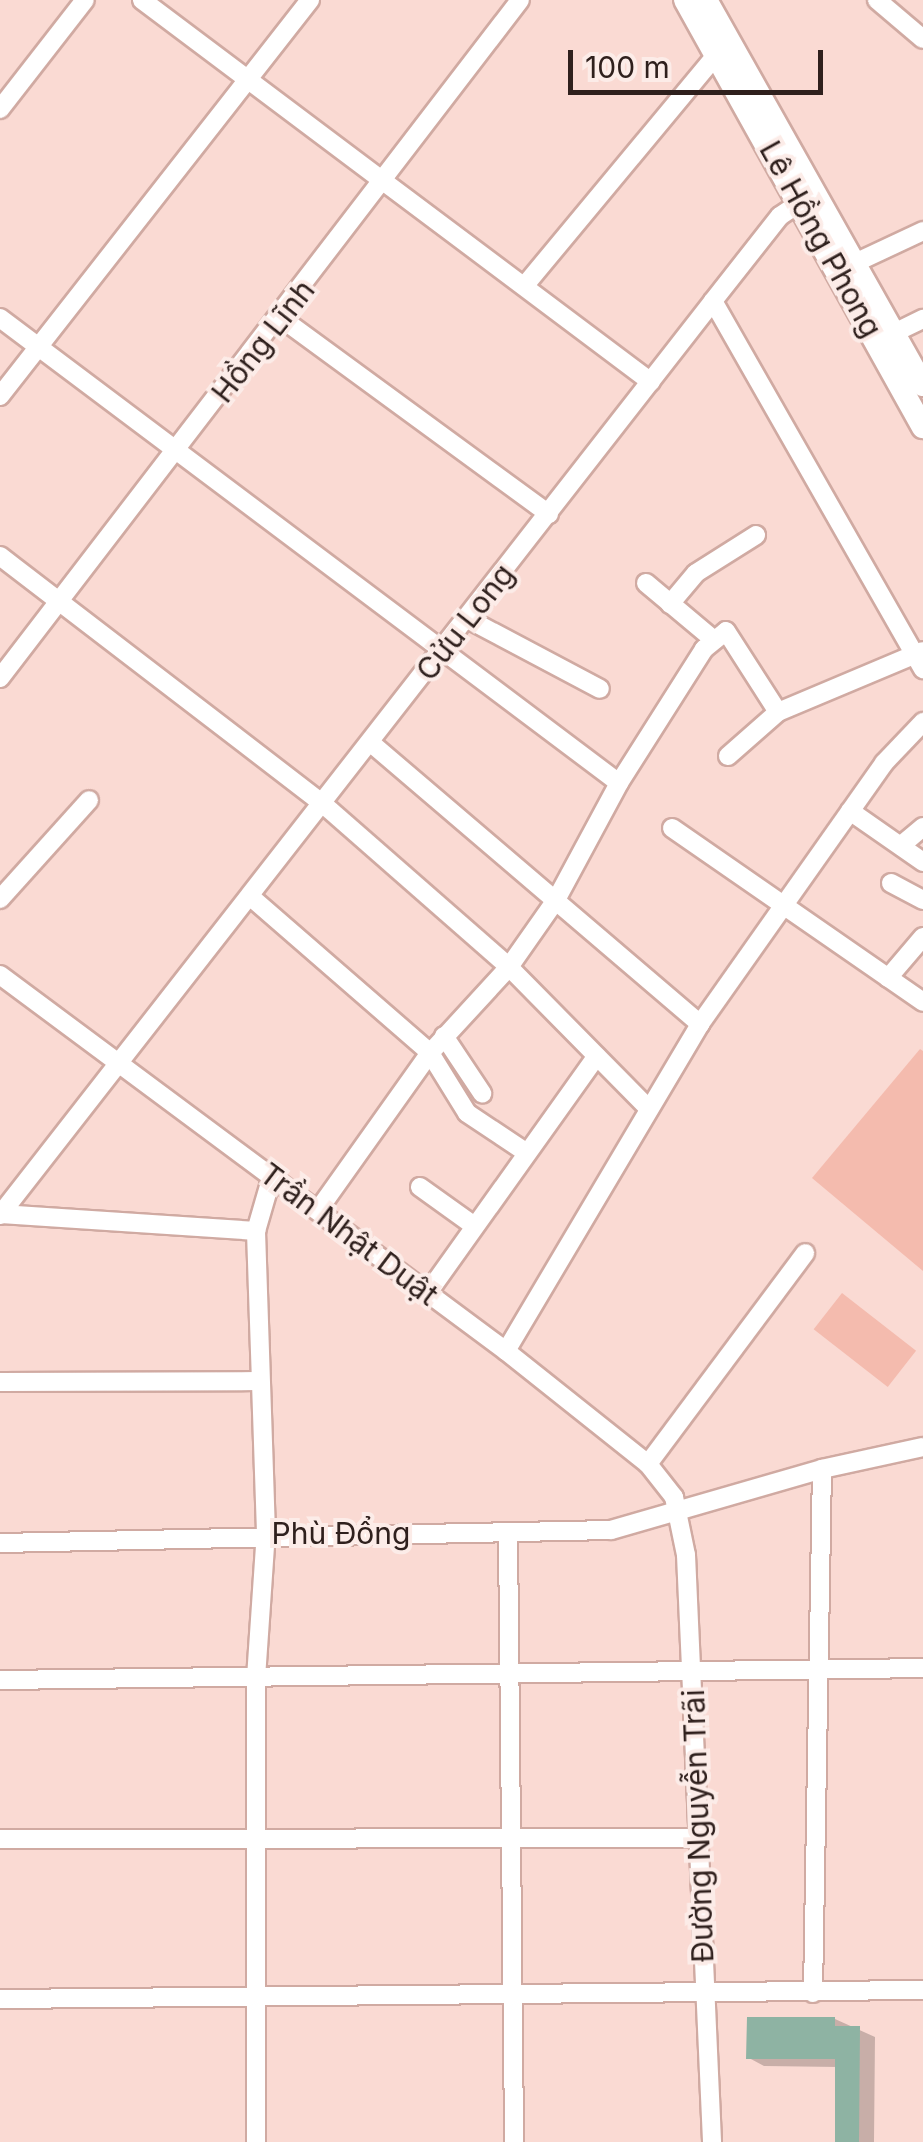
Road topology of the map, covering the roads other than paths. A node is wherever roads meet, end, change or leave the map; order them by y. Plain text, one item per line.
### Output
1 (85, 0) edge
2 (142, 0) edge
3 (310, 0) edge
4 (520, 0) edge
5 (684, 0) edge
6 (706, 0) edge
7 (877, 0) edge
8 (923, 38) edge
9 (717, 54) junction
10 (246, 81) junction
11 (0, 109) edge
12 (386, 183) junction
13 (809, 197) junction
14 (923, 231) edge
15 (859, 262) junction
16 (526, 284) junction
17 (713, 300) junction
18 (0, 318) edge
19 (280, 318) junction
20 (923, 319) edge
21 (896, 332) junction
22 (38, 348) junction
23 (651, 382) junction
24 (923, 384) edge
25 (0, 396) edge
26 (923, 428) edge
27 (175, 453) junction
28 (550, 514) junction
29 (756, 536) dead end
30 (0, 556) edge
31 (646, 583) dead end
32 (60, 602) junction
33 (670, 604) junction
34 (468, 618) junction
35 (714, 640) junction
36 (441, 654) junction
37 (921, 658) edge
38 (0, 678) edge
39 (600, 689) dead end
40 (778, 712) junction
41 (923, 722) edge
42 (371, 742) junction
43 (728, 756) dead end
44 (618, 782) junction
45 (89, 800) dead end
46 (323, 804) junction
47 (850, 811) junction
48 (923, 827) edge
49 (672, 828) dead end
50 (904, 843) junction
51 (923, 862) edge
52 (891, 883) dead end
53 (252, 898) junction
54 (0, 899) edge
55 (556, 900) junction
56 (923, 900) edge
57 (784, 904) junction
58 (923, 938) edge
59 (509, 967) junction
60 (0, 975) edge
61 (888, 978) junction
62 (920, 995) edge
63 (700, 1024) junction
64 (444, 1036) junction
65 (430, 1053) junction
66 (597, 1056) junction
67 (120, 1060) junction
68 (482, 1094) dead end
69 (648, 1107) junction
70 (524, 1150) junction
71 (272, 1176) junction
72 (420, 1187) dead end
73 (319, 1209) junction
74 (0, 1214) edge
75 (474, 1225) junction
76 (256, 1231) junction
77 (805, 1253) dead end
78 (427, 1294) junction
79 (506, 1351) junction
80 (256, 1381) junction
81 (0, 1382) edge
82 (923, 1448) edge
83 (648, 1464) junction
84 (822, 1469) junction
85 (679, 1512) junction
86 (266, 1533) junction
87 (508, 1534) junction
88 (0, 1543) edge
89 (692, 1667) junction
90 (817, 1668) junction
91 (923, 1668) edge
92 (509, 1670) junction
93 (256, 1678) junction
94 (0, 1680) edge
95 (511, 1838) junction
96 (697, 1838) junction
97 (0, 1839) edge
98 (256, 1839) junction
99 (923, 1990) edge
100 (813, 1993) junction
101 (706, 1996) junction
102 (512, 1997) junction
103 (256, 1998) junction
104 (0, 1999) edge
105 (256, 2142) edge
106 (514, 2142) edge
107 (712, 2142) edge

1 - 11 street
2 - 10 street
3 - 10 street
4 - 12 street, Hồng Lĩnh
5 - 9 main road, Lê Hồng Phong
6 - 13 main road, Lê Hồng Phong
7 - 8 street
9 - 13 main road, Lê Hồng Phong
9 - 16 street
10 - 12 street
10 - 22 street
12 - 16 street
12 - 19 street, Hồng Lĩnh
13 - 15 main road, Lê Hồng Phong
13 - 17 street, Cửu Long
13 - 26 main road, Lê Hồng Phong
14 - 15 street
15 - 21 main road, Lê Hồng Phong
16 - 23 street
17 - 23 street, Cửu Long
17 - 37 street
18 - 22 street
19 - 27 street, Hồng Lĩnh
19 - 28 street
20 - 21 street
21 - 24 main road, Lê Hồng Phong
22 - 25 street
22 - 27 street
23 - 28 street, Cửu Long
27 - 32 street, Hồng Lĩnh
27 - 36 street
28 - 34 street, Cửu Long
29 - 33 street
30 - 32 street
31 - 33 street
32 - 38 street, Hồng Lĩnh
32 - 46 street
33 - 35 street
34 - 36 street, Cửu Long
34 - 39 street
35 - 40 street
35 - 44 street
36 - 42 street, Cửu Long
36 - 44 street
37 - 40 street
40 - 43 street
41 - 47 street
42 - 46 street, Cửu Long
42 - 55 street
44 - 55 street
45 - 54 street
46 - 53 street, Cửu Long
46 - 59 street
47 - 50 street
47 - 57 street
48 - 50 street
49 - 57 street
50 - 51 street
52 - 56 street
53 - 65 street
53 - 67 street, Cửu Long
55 - 59 street
55 - 63 street
57 - 61 street
57 - 63 street
58 - 61 street
59 - 64 street
59 - 66 street
60 - 67 street, Trần Nhật Duật
61 - 62 street
63 - 69 street
64 - 65 street
64 - 68 street
65 - 70 street
65 - 73 street
66 - 69 street
66 - 70 street
67 - 71 street, Trần Nhật Duật
67 - 74 street, Cửu Long
69 - 79 street
70 - 75 street
71 - 73 street, Trần Nhật Duật
71 - 76 street
72 - 75 street
73 - 78 street, Trần Nhật Duật
74 - 76 street
75 - 78 street
76 - 80 street
77 - 83 street
78 - 79 street, Trần Nhật Duật
79 - 83 street, Trần Nhật Duật
80 - 81 street
80 - 86 street
82 - 84 street, Phù Đổng
83 - 85 street, Trần Nhật Duật
84 - 85 street, Phù Đổng
84 - 90 street
85 - 87 street, Phù Đổng
85 - 89 street, Đường Nguyễn Trãi
86 - 87 street, Phù Đổng
86 - 88 street, Phù Đổng
86 - 93 street
87 - 92 street
89 - 90 street
89 - 92 street
89 - 96 street, Đường Nguyễn Trãi
90 - 91 street
90 - 100 street
92 - 93 street
92 - 95 street
93 - 94 street
93 - 98 street
95 - 96 street
95 - 98 street
95 - 102 street
96 - 101 street, Đường Nguyễn Trãi
97 - 98 street
98 - 103 street
99 - 100 street
100 - 101 street
101 - 102 street
101 - 107 street, Đường Nguyễn Trãi
102 - 103 street
102 - 106 street
103 - 104 street
103 - 105 street

